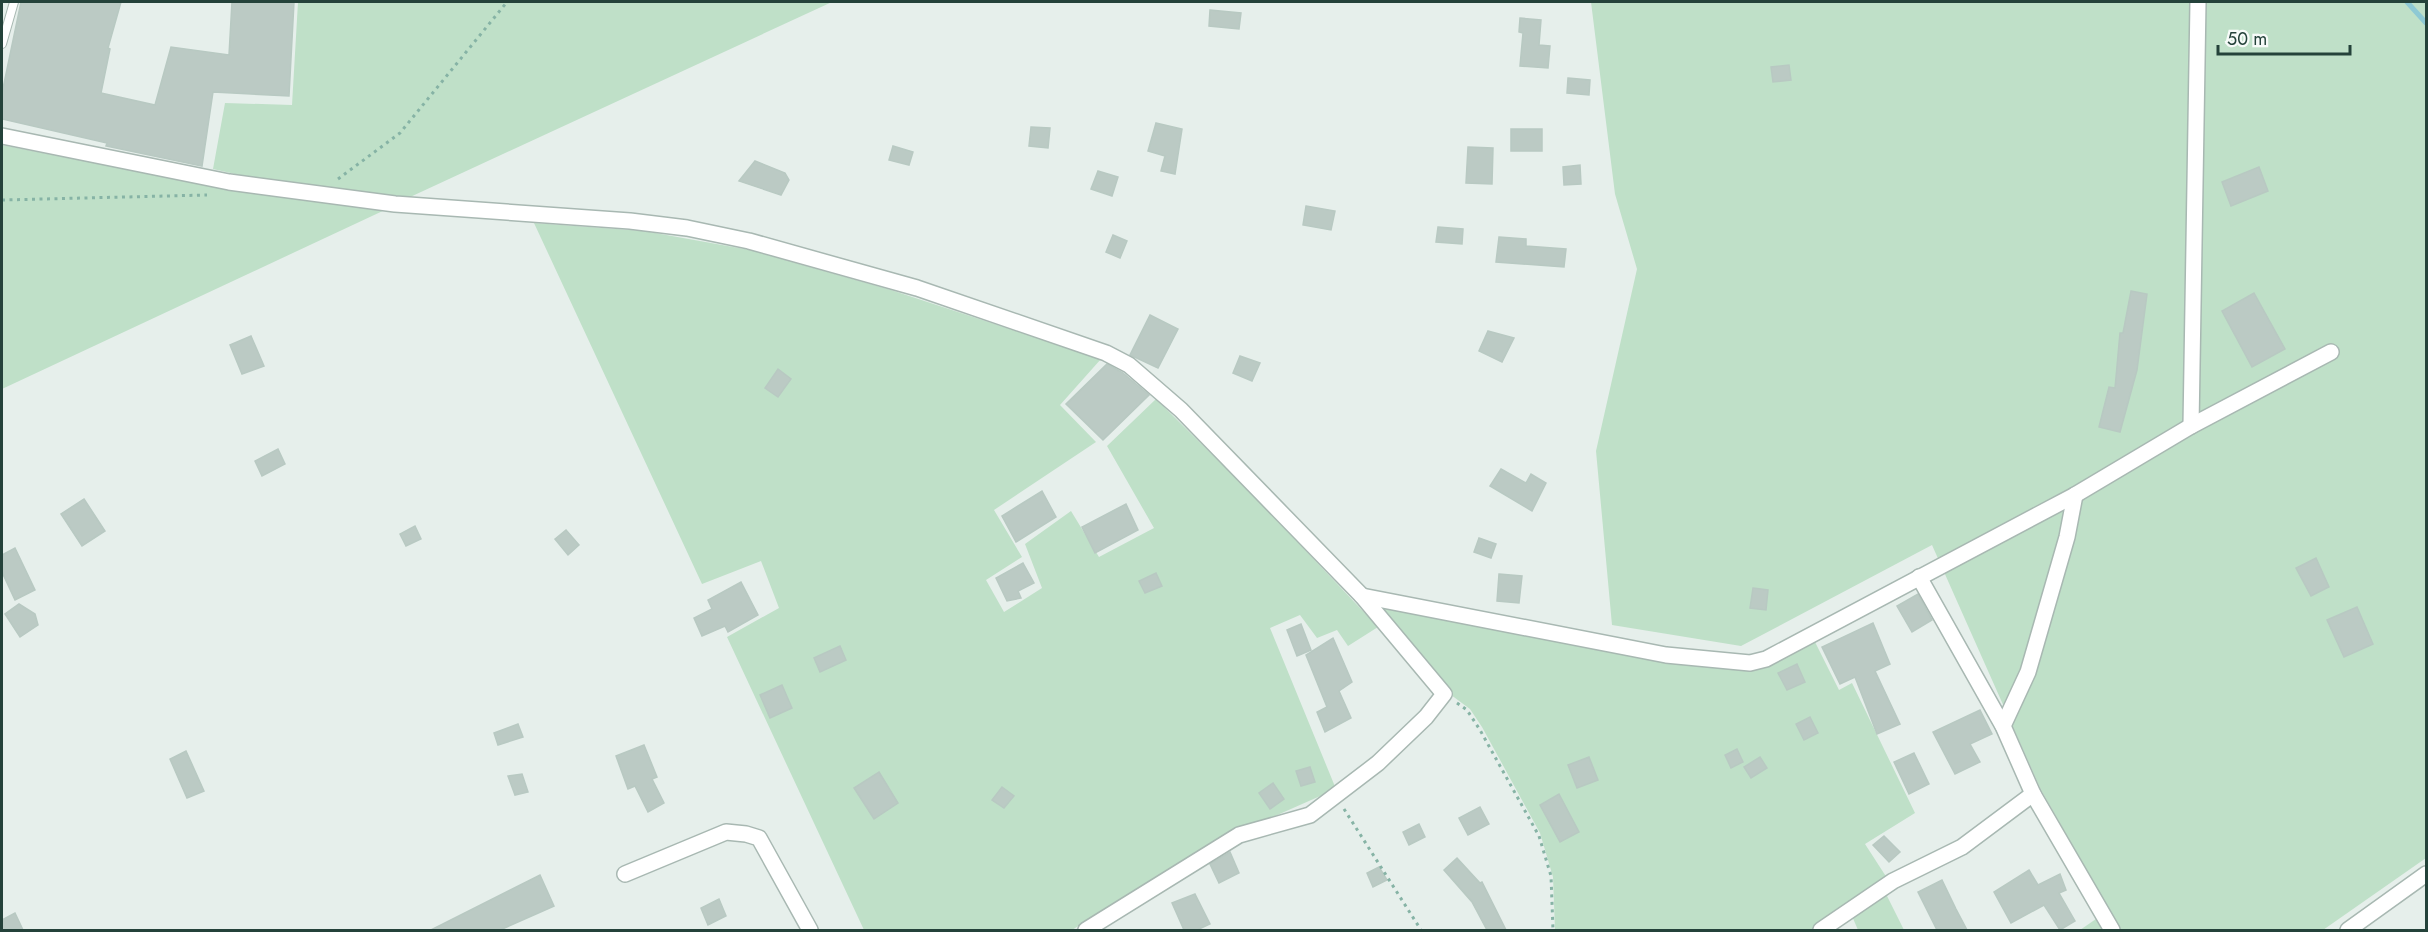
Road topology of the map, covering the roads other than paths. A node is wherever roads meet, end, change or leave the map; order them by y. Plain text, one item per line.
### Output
1 (14, 2) edge
2 (2198, 2) edge
3 (2, 44) edge
4 (2, 136) edge
5 (2331, 352) dead end
6 (2191, 426) junction
7 (2075, 495) junction
8 (1919, 578) junction
9 (1362, 596) junction
10 (2003, 726) junction
11 (2033, 794) junction
12 (625, 874) dead end
13 (2427, 874) edge
14 (810, 930) edge
15 (1086, 930) edge
16 (1821, 930) edge
17 (2112, 930) edge
18 (2348, 930) edge

1 - 3 lane
2 - 6 street
4 - 9 street
5 - 6 street
6 - 7 street
7 - 8 street
7 - 10 street
8 - 9 street
8 - 10 street
9 - 15 street
10 - 11 street
11 - 16 street
11 - 17 street
12 - 14 street
13 - 18 street

